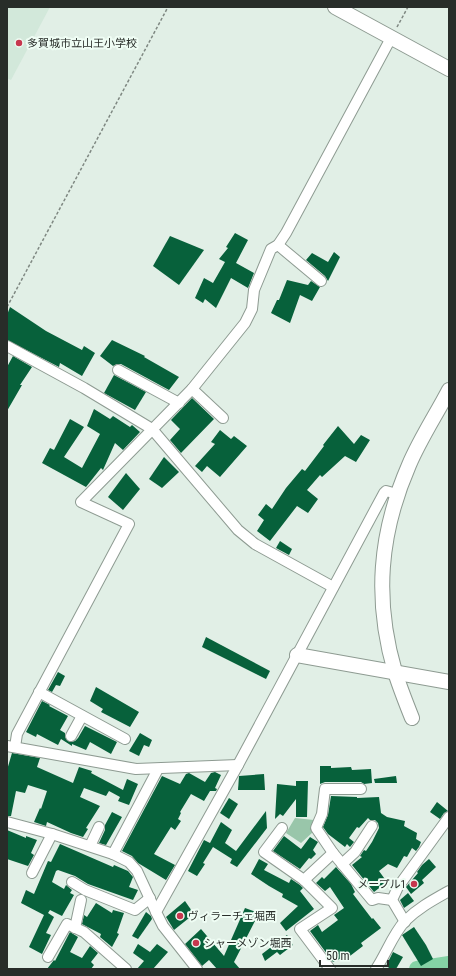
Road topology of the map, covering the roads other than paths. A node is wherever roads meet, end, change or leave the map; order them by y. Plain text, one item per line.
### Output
1 (335, 7) edge
2 (391, 38) junction
3 (449, 69) edge
4 (278, 245) junction
5 (321, 281) dead end
6 (7, 346) edge
7 (118, 370) dead end
8 (192, 389) junction
9 (449, 390) edge
10 (178, 403) junction
11 (223, 418) dead end
12 (152, 429) junction
13 (397, 494) junction
14 (333, 587) junction
15 (298, 655) junction
16 (395, 672) junction
17 (449, 682) edge
18 (39, 692) junction
19 (82, 716) junction
20 (412, 718) dead end
21 (71, 736) dead end
22 (126, 739) dead end
23 (9, 747) edge
24 (238, 765) junction
25 (158, 769) junction
26 (361, 789) dead end
27 (449, 817) edge
28 (7, 822) edge
29 (372, 826) dead end
30 (99, 827) dead end
31 (282, 828) dead end
32 (52, 834) junction
33 (90, 846) junction
34 (333, 853) junction
35 (113, 854) junction
36 (342, 864) junction
37 (32, 873) dead end
38 (304, 880) junction
39 (72, 882) dead end
40 (449, 891) edge
41 (150, 898) junction
42 (81, 900) dead end
43 (392, 900) junction
44 (156, 912) junction
45 (404, 922) junction
46 (75, 928) junction
47 (48, 957) dead end
48 (126, 969) edge
49 (197, 969) edge
50 (330, 969) edge
51 (376, 969) edge

1 - 2 street
2 - 3 street
2 - 4 street
4 - 5 street
4 - 8 street
6 - 12 street
7 - 10 street
8 - 10 street
8 - 11 street
9 - 13 street
10 - 12 street
12 - 14 street
12 - 18 street
13 - 14 street
13 - 16 street
14 - 15 street
15 - 16 street
15 - 24 street
16 - 17 street
16 - 20 street
18 - 19 street
18 - 23 street
19 - 21 street
19 - 22 street
23 - 25 street
24 - 25 street
24 - 44 street
25 - 35 street
26 - 34 street
27 - 43 street
28 - 32 street
29 - 36 street
30 - 33 street
31 - 38 street
32 - 33 street
32 - 37 street
33 - 35 street
34 - 36 street
34 - 38 street
35 - 41 street
36 - 43 street
38 - 50 street
39 - 41 street
40 - 45 street
41 - 44 street
42 - 46 street
43 - 45 street
44 - 49 street
45 - 51 street
46 - 47 street
46 - 48 street

